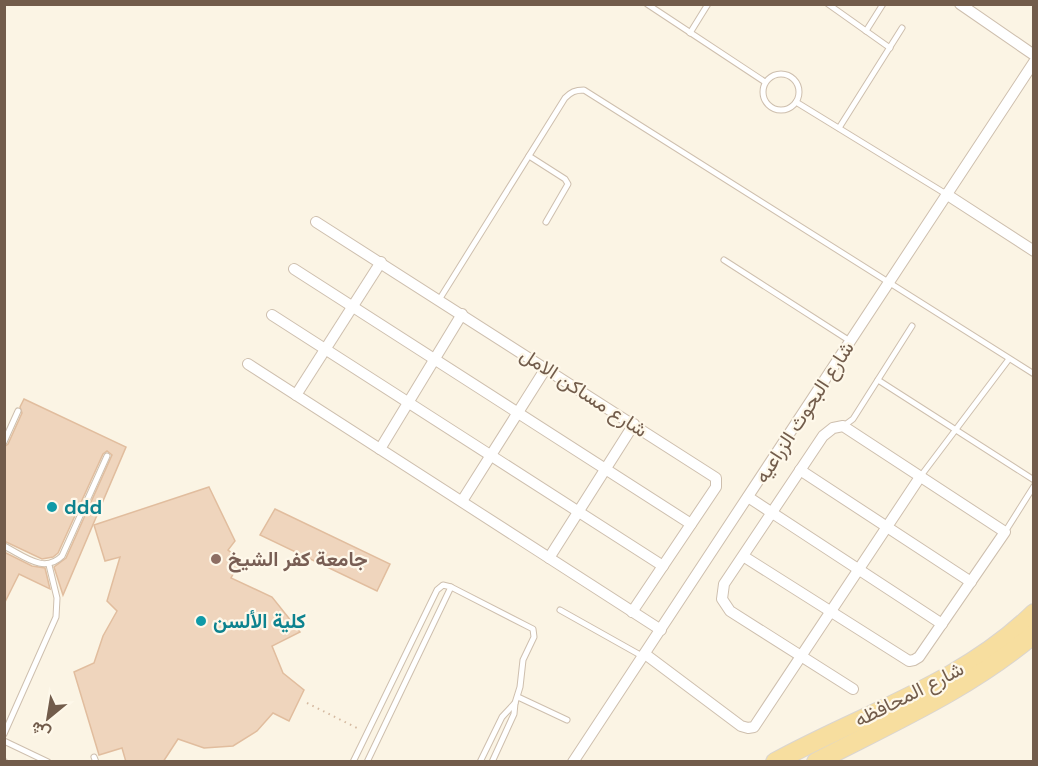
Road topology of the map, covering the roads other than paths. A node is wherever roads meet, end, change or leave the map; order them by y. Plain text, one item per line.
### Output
1 (647, 4) edge
2 (708, 4) edge
3 (828, 4) edge
4 (883, 4) edge
5 (960, 4) edge
6 (658, 7) edge
7 (902, 28) dead end
8 (866, 31) junction
9 (690, 33) junction
10 (890, 48) junction
11 (1034, 55) edge
12 (1034, 62) edge
13 (765, 82) junction
14 (796, 102) junction
15 (839, 128) junction
16 (530, 156) junction
17 (946, 194) junction
18 (316, 222) dead end
19 (546, 222) dead end
20 (1034, 251) edge
21 (724, 260) dead end
22 (381, 262) junction
23 (294, 270) dead end
24 (888, 283) junction
25 (439, 300) junction
26 (352, 306) junction
27 (462, 314) junction
28 (272, 315) dead end
29 (912, 326) dead end
30 (850, 341) junction
31 (325, 350) junction
32 (1009, 358) junction
33 (434, 359) junction
34 (248, 364) dead end
35 (546, 368) junction
36 (1034, 374) edge
37 (878, 380) junction
38 (296, 395) junction
39 (408, 403) junction
40 (18, 411) dead end
41 (518, 413) junction
42 (634, 424) junction
43 (843, 426) junction
44 (956, 430) junction
45 (4, 442) edge
46 (380, 449) junction
47 (107, 456) dead end
48 (490, 456) junction
49 (606, 469) junction
50 (800, 470) junction
51 (920, 477) junction
52 (1034, 480) edge
53 (1034, 486) edge
54 (748, 497) junction
55 (462, 501) junction
56 (578, 512) junction
57 (772, 512) junction
58 (691, 524) junction
59 (888, 527) junction
60 (1005, 532) junction
61 (4, 546) edge
62 (743, 556) junction
63 (549, 558) junction
64 (49, 565) junction
65 (663, 566) junction
66 (859, 569) junction
67 (971, 582) junction
68 (451, 587) junction
69 (560, 610) dead end
70 (632, 612) junction
71 (831, 612) junction
72 (1034, 613) edge
73 (942, 624) junction
74 (661, 630) junction
75 (1034, 634) edge
76 (644, 655) junction
77 (802, 657) junction
78 (853, 690) dead end
79 (518, 697) junction
80 (515, 703) junction
81 (567, 720) dead end
82 (4, 735) edge
83 (4, 741) edge
84 (48, 762) edge
85 (353, 762) edge
86 (367, 762) edge
87 (480, 762) edge
88 (492, 762) edge
89 (573, 762) edge
90 (776, 762) edge
91 (816, 762) edge

1 - 6 lane
2 - 9 lane
3 - 8 lane
4 - 8 lane
5 - 11 street
6 - 9 lane
7 - 10 lane
8 - 10 lane
9 - 13 lane
10 - 15 lane
12 - 17 street, شارع البحوث الزراعيه
13 - 14 lane
13 - 14 lane
14 - 15 lane
15 - 17 lane
16 - 19 lane
16 - 24 lane
16 - 25 lane
17 - 20 street
17 - 24 street, شارع البحوث الزراعيه
18 - 22 street, شارع مساكن الامل
21 - 30 lane
22 - 25 street, شارع مساكن الامل
22 - 26 street
23 - 26 street
24 - 30 street, شارع البحوث الزراعيه
24 - 32 lane
25 - 27 street, شارع مساكن الامل
26 - 31 street
26 - 33 street
27 - 33 street
27 - 35 street, شارع مساكن الامل
28 - 31 street
29 - 37 lane
30 - 54 street, شارع البحوث الزراعيه
31 - 38 street
31 - 39 street
32 - 36 lane
32 - 44 lane
33 - 39 street
33 - 41 street
34 - 38 street
35 - 41 street
35 - 42 street, شارع مساكن الامل
37 - 43 lane
37 - 44 lane
38 - 46 street
39 - 46 street
39 - 48 street
40 - 45 lane
41 - 48 street
41 - 49 street
42 - 49 street
42 - 58 street, شارع مساكن الامل
43 - 50 street
43 - 51 street
44 - 51 lane
44 - 52 lane
46 - 55 street
47 - 64 lane
48 - 55 street
48 - 56 street
49 - 56 street
49 - 58 street
50 - 57 street
50 - 59 street
51 - 59 street
51 - 60 street
53 - 60 lane
54 - 57 street
54 - 74 street, شارع البحوث الزراعيه
55 - 63 street
56 - 63 street
56 - 65 street
57 - 62 street
57 - 66 street
58 - 65 street, شارع مساكن الامل
59 - 66 street
59 - 67 street
60 - 67 street
61 - 64 lane
62 - 71 street
62 - 77 street
63 - 70 street
64 - 82 lane
65 - 70 street, شارع مساكن الامل
66 - 71 street
66 - 73 street
67 - 73 street
68 - 79 lane
68 - 85 lane
68 - 86 lane
69 - 76 lane
70 - 74 street
71 - 73 street
71 - 77 street
72 - 90 main road, شارع المحافظه
74 - 76 street, شارع البحوث الزراعيه
75 - 91 main road, شارع المحافظه
76 - 77 street
76 - 89 street, شارع البحوث الزراعيه
77 - 78 street
79 - 80 lane
79 - 81 lane
80 - 87 lane
80 - 88 lane
83 - 84 lane

